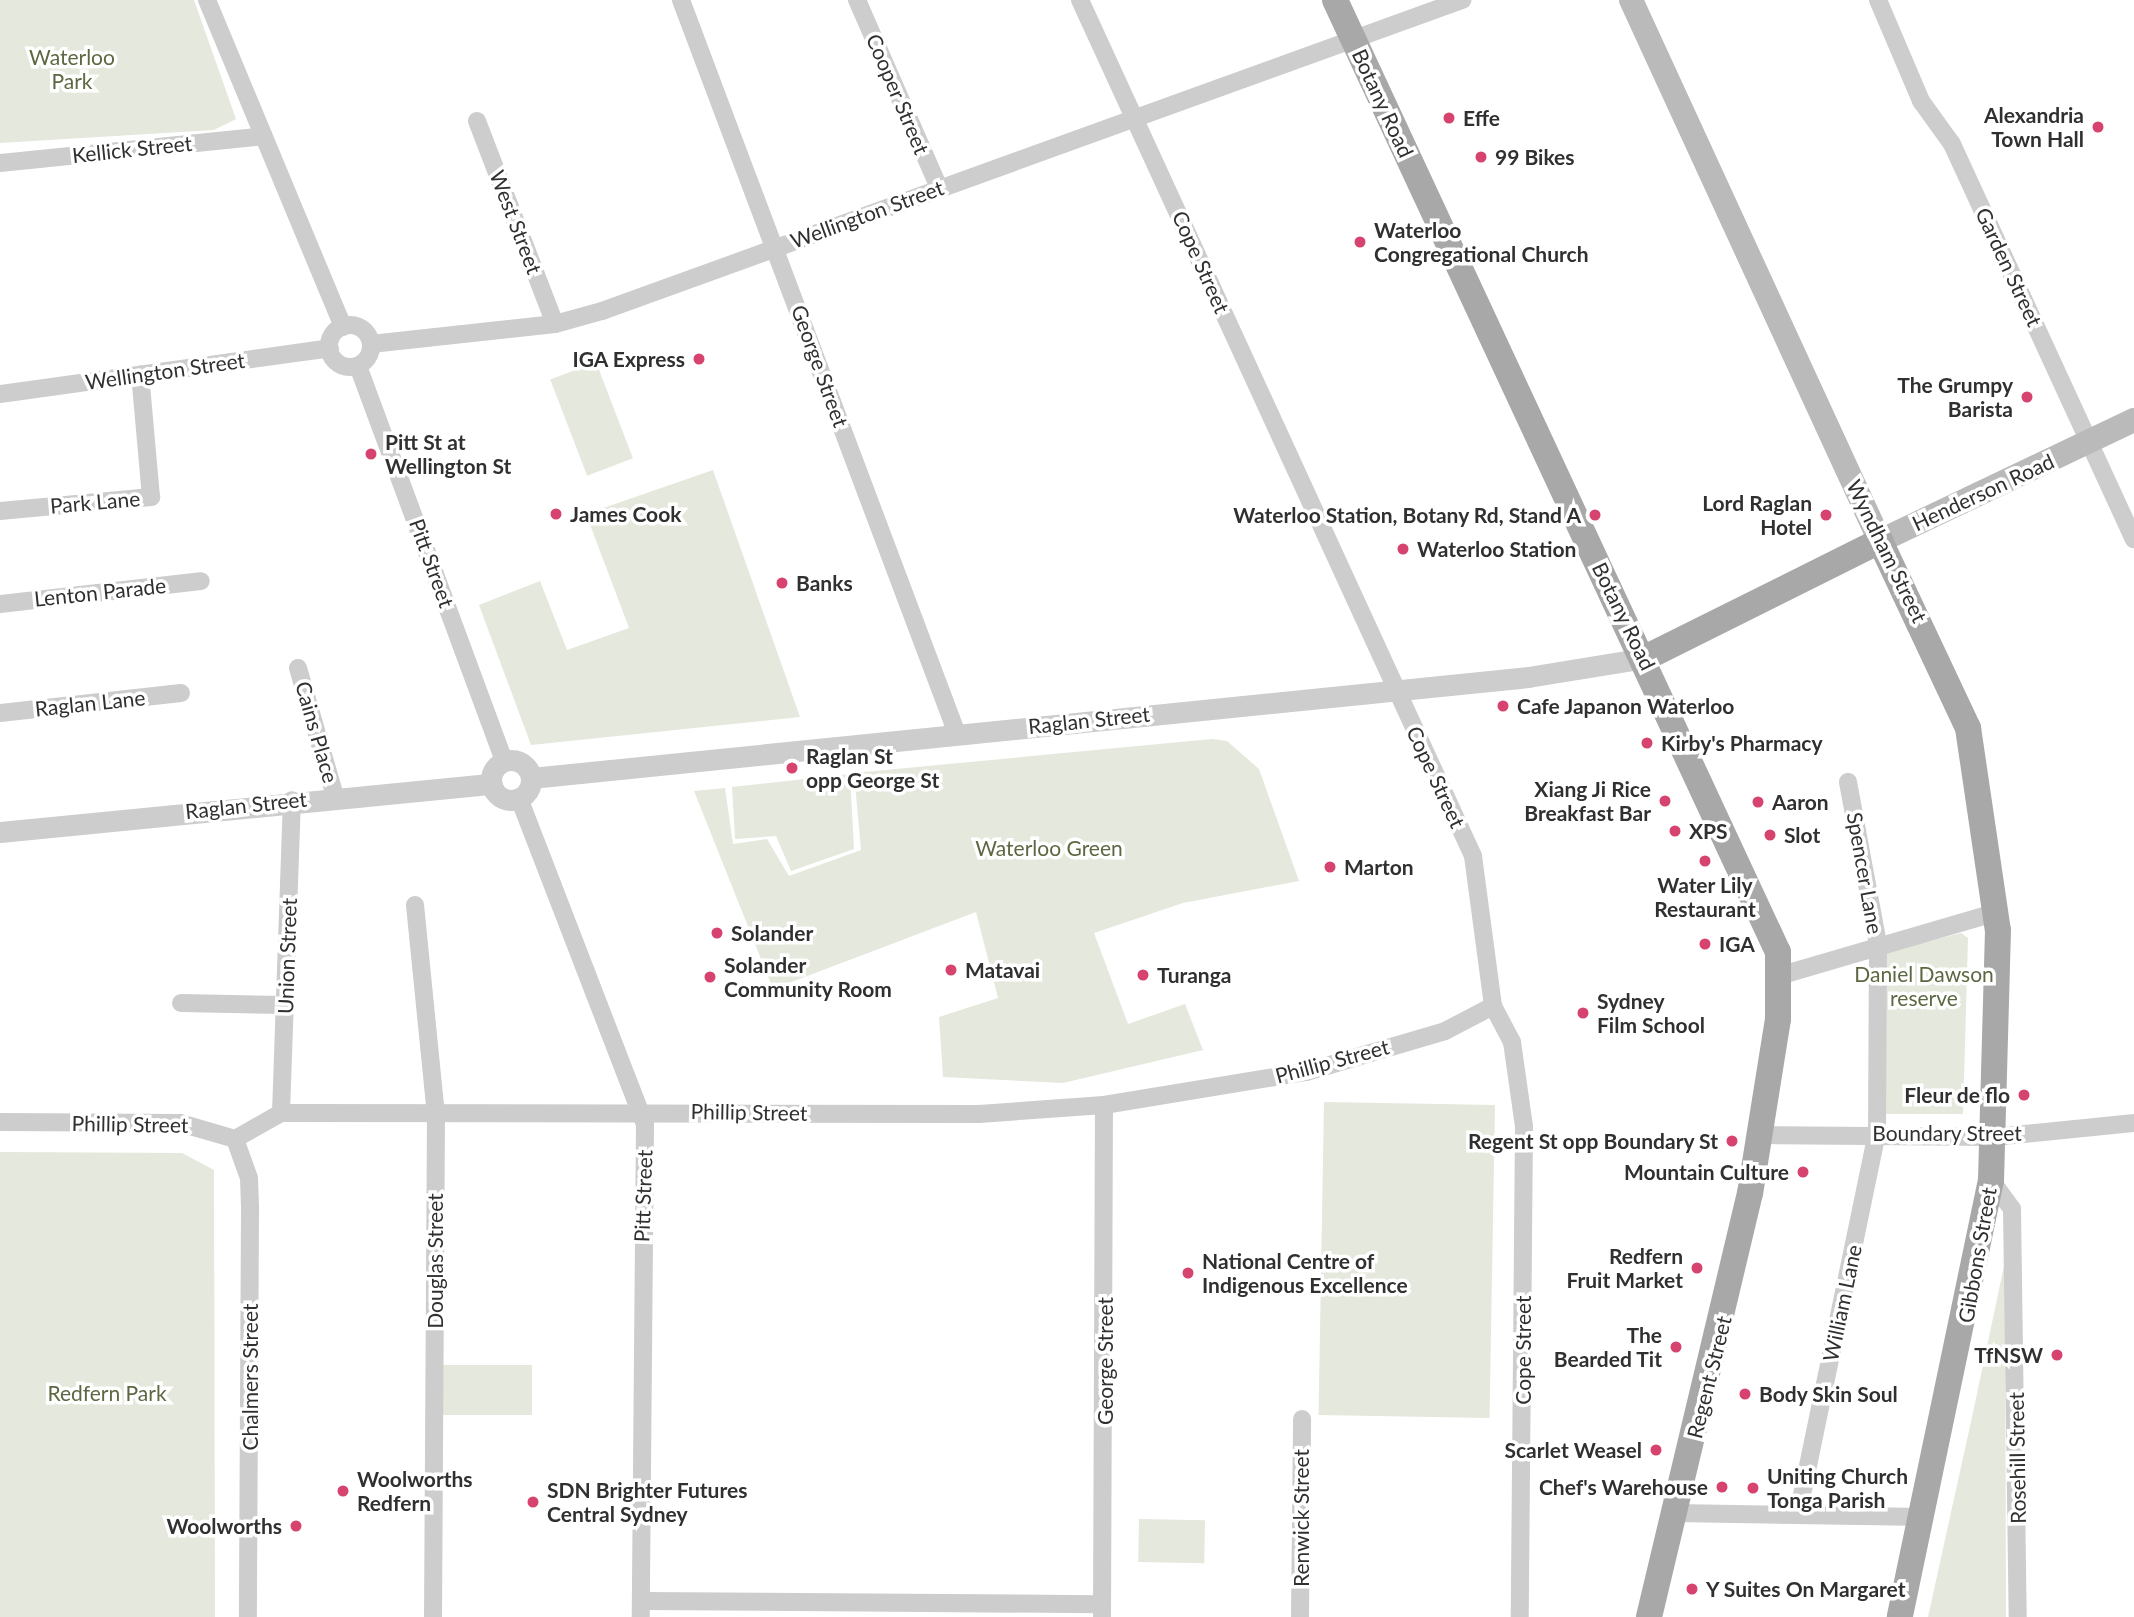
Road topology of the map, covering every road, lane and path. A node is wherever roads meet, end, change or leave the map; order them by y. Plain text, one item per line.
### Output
1 (206, 0) edge
2 (681, 0) edge
3 (857, 0) edge
4 (1080, 0) edge
5 (1335, 0) edge
6 (1462, 0) edge
7 (1631, 0) edge
8 (1878, 0) edge
9 (1353, 39) junction
10 (1135, 117) junction
11 (477, 121) dead end
12 (264, 136) junction
13 (0, 163) edge
14 (939, 188) junction
15 (776, 247) junction
16 (555, 324) junction
17 (343, 327) junction
18 (371, 344) junction
19 (330, 348) junction
20 (358, 366) junction
21 (140, 374) junction
22 (0, 394) edge
23 (2134, 421) edge
24 (2090, 443) junction
25 (0, 510) edge
26 (2134, 539) edge
27 (1880, 541) junction
28 (201, 581) dead end
29 (0, 604) edge
30 (1645, 658) junction
31 (298, 668) dead end
32 (1395, 688) junction
33 (181, 693) dead end
34 (0, 713) edge
35 (957, 734) junction
36 (504, 761) junction
37 (531, 778) junction
38 (1848, 782) dead end
39 (492, 784) junction
40 (335, 796) junction
41 (519, 798) junction
42 (292, 800) junction
43 (0, 832) edge
44 (415, 905) dead end
45 (1997, 912) junction
46 (1878, 944) junction
47 (1782, 975) junction
48 (181, 1003) dead end
49 (286, 1005) junction
50 (1493, 1006) junction
51 (1104, 1105) junction
52 (281, 1113) junction
53 (643, 1113) junction
54 (436, 1114) junction
55 (0, 1122) edge
56 (2134, 1123) edge
57 (1877, 1133) junction
58 (1760, 1135) junction
59 (1994, 1138) junction
60 (235, 1139) junction
61 (1992, 1180) junction
62 (1301, 1419) dead end
63 (1674, 1513) junction
64 (1798, 1514) junction
65 (1924, 1517) junction
66 (641, 1609) edge
67 (1102, 1611) edge
68 (248, 1617) edge
69 (433, 1617) edge
70 (1300, 1617) edge
71 (1520, 1617) edge
72 (1648, 1617) edge
73 (1900, 1617) edge
74 (2018, 1617) edge

1 - 12 street
2 - 15 street, George Street
3 - 14 street, Cooper Street
4 - 10 street, Cope Street
5 - 9 main road, Botany Road
6 - 9 street, Wellington Street
7 - 27 main road, Wyndham Street
8 - 24 street, Garden Street
9 - 10 street, Wellington Street
9 - 30 main road, Botany Road
10 - 14 street, Wellington Street
10 - 32 street, Cope Street
11 - 16 street, West Street
12 - 13 street, Kellick Street
12 - 17 street
14 - 15 street, Wellington Street
15 - 16 street, Wellington Street
15 - 35 street, George Street
16 - 18 street, Wellington Street
17 - 18 street
17 - 19 street
18 - 20 street
19 - 20 street
19 - 21 street, Wellington Street
20 - 36 street, Pitt Street
21 - 22 street, Wellington Street
21 - 25 street, Park Lane
23 - 24 main road, Henderson Road
24 - 26 street, Garden Street
24 - 27 main road, Henderson Road
27 - 30 main road, Henderson Road
27 - 45 main road, Wyndham Street
28 - 29 street, Lenton Parade
30 - 32 street, Raglan Street
30 - 47 main road, Botany Road
31 - 40 street, Cains Place
32 - 35 street, Raglan Street
32 - 50 street, Cope Street
33 - 34 street, Raglan Lane
35 - 37 street, Raglan Street
36 - 37 street
36 - 39 street
37 - 41 street
38 - 46 street, Spencer Lane
39 - 40 street, Raglan Street
39 - 41 street
40 - 42 street, Raglan Street
41 - 53 street, Pitt Street
42 - 43 street, Raglan Street
42 - 49 street, Union Street
44 - 54 street, Douglas Street
45 - 46 street
45 - 59 main road, Wyndham Street
46 - 47 street
46 - 57 street, Spencer Lane
47 - 58 main road, Botany Road
48 - 49 street
49 - 52 street, Union Street
50 - 51 street, Phillip Street
50 - 71 street, Cope Street
51 - 53 street, Phillip Street
51 - 67 street, George Street
52 - 54 street, Phillip Street
52 - 60 street, Phillip Street
53 - 54 street, Phillip Street
53 - 66 street, Pitt Street
54 - 69 street, Douglas Street
55 - 60 street, Phillip Street
56 - 59 street, Boundary Street
57 - 58 street, Boundary Street
57 - 59 street, Boundary Street
57 - 64 street, William Lane
58 - 63 main road, Regent Street
59 - 61 main road, Gibbons Street
60 - 68 street, Chalmers Street
61 - 65 main road, Gibbons Street
61 - 74 street, Rosehill Street
62 - 70 street, Renwick Street
63 - 64 street
63 - 72 main road, Regent Street
64 - 65 street
65 - 73 main road, Gibbons Street
66 - 67 street

